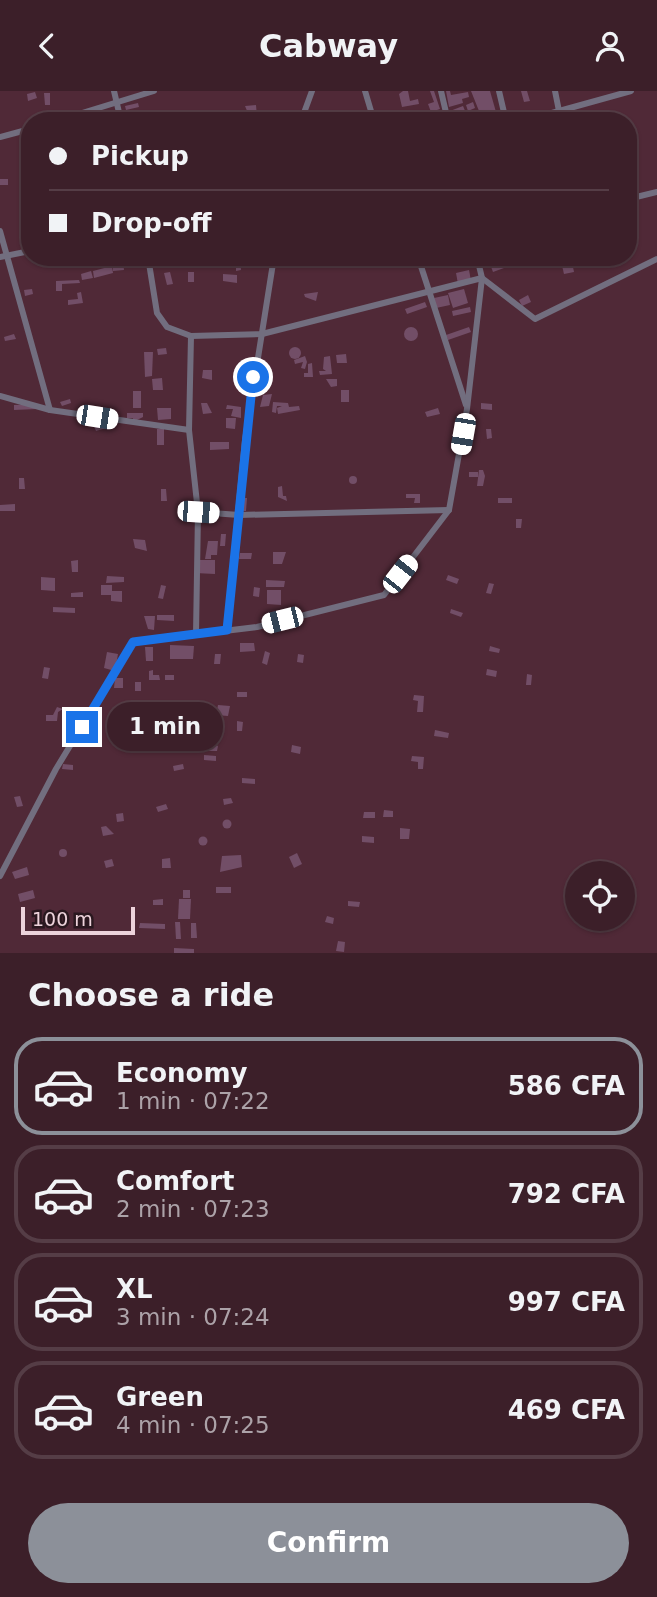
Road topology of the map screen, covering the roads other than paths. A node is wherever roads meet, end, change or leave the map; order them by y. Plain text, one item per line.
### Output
1 (114, 91) edge
2 (312, 91) edge
3 (365, 91) edge
4 (441, 91) edge
5 (499, 91) edge
6 (555, 91) edge
7 (631, 91) edge
8 (150, 92) edge
9 (117, 102) junction
10 (559, 110) junction
11 (85, 112) edge
12 (119, 112) edge
13 (304, 112) edge
14 (371, 112) edge
15 (446, 112) edge
16 (504, 112) edge
17 (552, 112) edge
18 (21, 131) edge
19 (0, 137) edge
20 (657, 192) edge
21 (637, 197) edge
22 (0, 231) edge
23 (21, 253) edge
24 (3, 256) edge
25 (657, 259) edge
26 (149, 266) edge
27 (273, 266) edge
28 (421, 266) edge
29 (479, 266) edge
30 (482, 278) junction
31 (428, 290) junction
32 (262, 334) junction
33 (191, 336) junction
34 (0, 396) edge
35 (467, 409) junction
36 (50, 410) junction
37 (189, 430) junction
38 (449, 510) junction
39 (198, 512) junction
40 (239, 515) junction
41 (227, 630) junction
42 (196, 634) junction
43 (0, 876) edge

1 - 9 street
2 - 13 street
3 - 14 street
4 - 15 street
5 - 16 street
6 - 10 street
7 - 10 street
8 - 9 street
9 - 11 street
9 - 12 street
10 - 17 street
18 - 19 street
20 - 21 street
22 - 24 street
23 - 24 street
24 - 36 street
25 - 30 street
26 - 33 street
27 - 32 street
28 - 31 street
29 - 30 street
30 - 31 street
30 - 35 street
31 - 32 street
31 - 35 street
32 - 33 street
32 - 40 street
33 - 37 street
34 - 36 street
35 - 38 street
36 - 37 street
37 - 39 street
38 - 40 street
38 - 41 street
39 - 40 street
39 - 42 street
40 - 41 street
41 - 42 street
42 - 43 street

